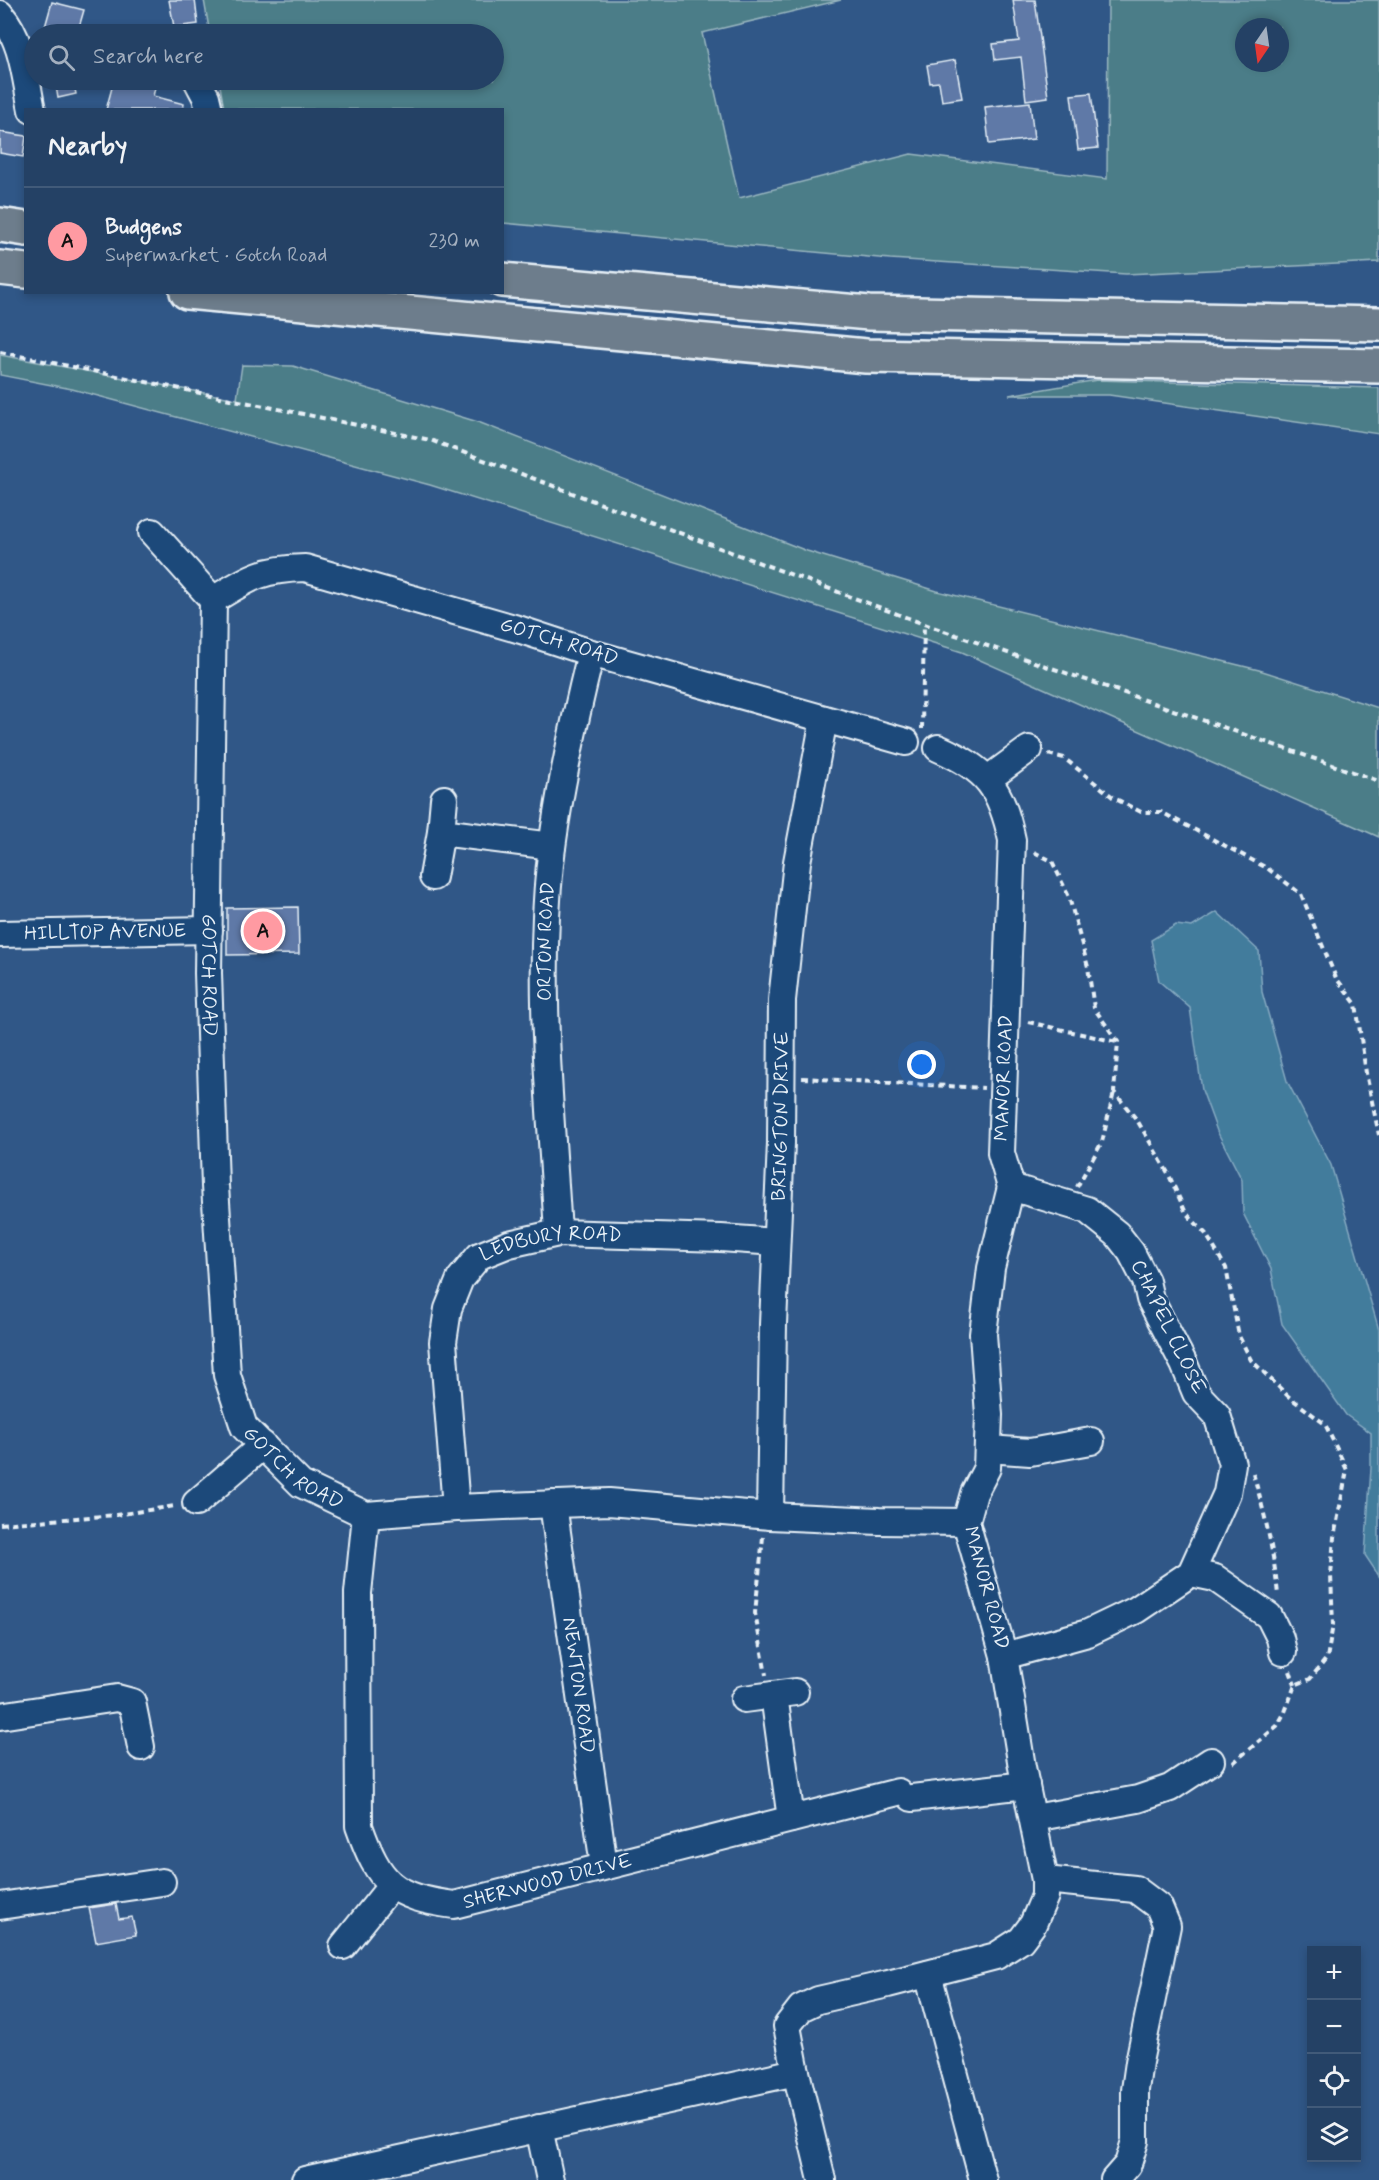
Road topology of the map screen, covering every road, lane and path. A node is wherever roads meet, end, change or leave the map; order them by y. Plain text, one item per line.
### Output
1 (0, 14) edge
2 (24, 70) edge
3 (28, 90) edge
4 (202, 90) edge
5 (32, 108) edge
6 (209, 108) edge
7 (0, 225) edge
8 (24, 229) edge
9 (0, 268) edge
10 (24, 272) edge
11 (504, 280) edge
12 (208, 294) edge
13 (1379, 324) edge
14 (0, 352) edge
15 (1379, 366) edge
16 (152, 532) dead end
17 (213, 600) junction
18 (924, 624) junction
19 (591, 653) junction
20 (824, 719) junction
21 (922, 742) junction
22 (1029, 749) joint
23 (988, 778) junction
24 (1379, 781) edge
25 (444, 799) dead end
26 (441, 832) junction
27 (1012, 840) junction
28 (552, 846) junction
29 (433, 877) dead end
30 (209, 930) junction
31 (0, 934) edge
32 (1005, 1019) junction
33 (1118, 1042) junction
34 (781, 1076) junction
35 (1002, 1089) junction
36 (1114, 1092) junction
37 (1379, 1135) edge
38 (1011, 1187) junction
39 (1067, 1203) junction
40 (558, 1233) junction
41 (776, 1242) junction
42 (1091, 1441) dead end
43 (262, 1445) junction
44 (1228, 1448) junction
45 (988, 1449) junction
46 (196, 1503) joint
47 (554, 1504) junction
48 (456, 1508) junction
49 (366, 1515) junction
50 (770, 1516) junction
51 (966, 1522) junction
52 (0, 1524) edge
53 (1191, 1573) junction
54 (1281, 1645) joint
55 (1005, 1656) junction
56 (784, 1694) junction
57 (744, 1699) dead end
58 (0, 1716) edge
59 (141, 1747) dead end
60 (1211, 1761) joint
61 (1026, 1785) junction
62 (1034, 1818) junction
63 (791, 1819) junction
64 (604, 1866) junction
65 (1045, 1880) junction
66 (162, 1882) dead end
67 (391, 1886) junction
68 (0, 1906) edge
69 (343, 1946) dead end
70 (928, 1974) junction
71 (796, 2072) junction
72 (539, 2128) junction
73 (305, 2180) edge
74 (550, 2180) edge
75 (822, 2180) edge
76 (983, 2180) edge
77 (1114, 2180) edge

1 - 2 street
3 - 5 street
4 - 6 street
7 - 8 highway
9 - 10 highway
11 - 13 highway
12 - 15 highway
14 - 18 path
16 - 17 street
17 - 19 street, GOTCH ROAD
17 - 30 street, GOTCH ROAD
18 - 21 path
18 - 24 path
19 - 20 street, GOTCH ROAD
19 - 28 street, ORTON ROAD
20 - 21 street, GOTCH ROAD
20 - 34 street, BRINGTON DRIVE
21 - 23 street, MANOR ROAD
22 - 23 street
22 - 37 path
23 - 27 street, MANOR ROAD
25 - 26 street
26 - 28 street
26 - 29 street
27 - 32 street, MANOR ROAD
27 - 33 path
28 - 40 street, ORTON ROAD
30 - 31 street, HILLTOP AVENUE
30 - 43 street, GOTCH ROAD
32 - 33 path
32 - 35 street, MANOR ROAD
33 - 36 path
34 - 35 path
34 - 41 street, BRINGTON DRIVE
35 - 38 street, MANOR ROAD
36 - 39 path
36 - 60 path
38 - 39 street, CHAPEL CLOSE
38 - 45 street, MANOR ROAD
39 - 44 street, CHAPEL CLOSE
40 - 41 street, LEDBURY ROAD
40 - 48 street, LEDBURY ROAD
41 - 50 street, BRINGTON DRIVE
42 - 45 street
43 - 46 street
43 - 49 street, GOTCH ROAD
44 - 53 street, CHAPEL CLOSE
44 - 54 path
45 - 51 street, MANOR ROAD
46 - 52 path
47 - 48 street, GOTCH ROAD
47 - 50 street, GOTCH ROAD
47 - 64 street, NEWTON ROAD
48 - 49 street, GOTCH ROAD
49 - 67 street
50 - 51 street, GOTCH ROAD
50 - 56 path
51 - 55 street, MANOR ROAD
53 - 54 street
53 - 55 street
55 - 61 street, MANOR ROAD
56 - 57 street
56 - 63 street
58 - 59 street
60 - 62 street
61 - 62 street, MANOR ROAD
61 - 63 street, SHERWOOD DRIVE
62 - 65 street, MANOR ROAD
63 - 64 street, SHERWOOD DRIVE
64 - 67 street, SHERWOOD DRIVE
65 - 70 street, MANOR ROAD
65 - 77 street
66 - 68 street
67 - 69 street
70 - 71 street, MANOR ROAD
70 - 76 street
71 - 72 street
71 - 75 street, MANOR ROAD
72 - 73 street
72 - 74 street

